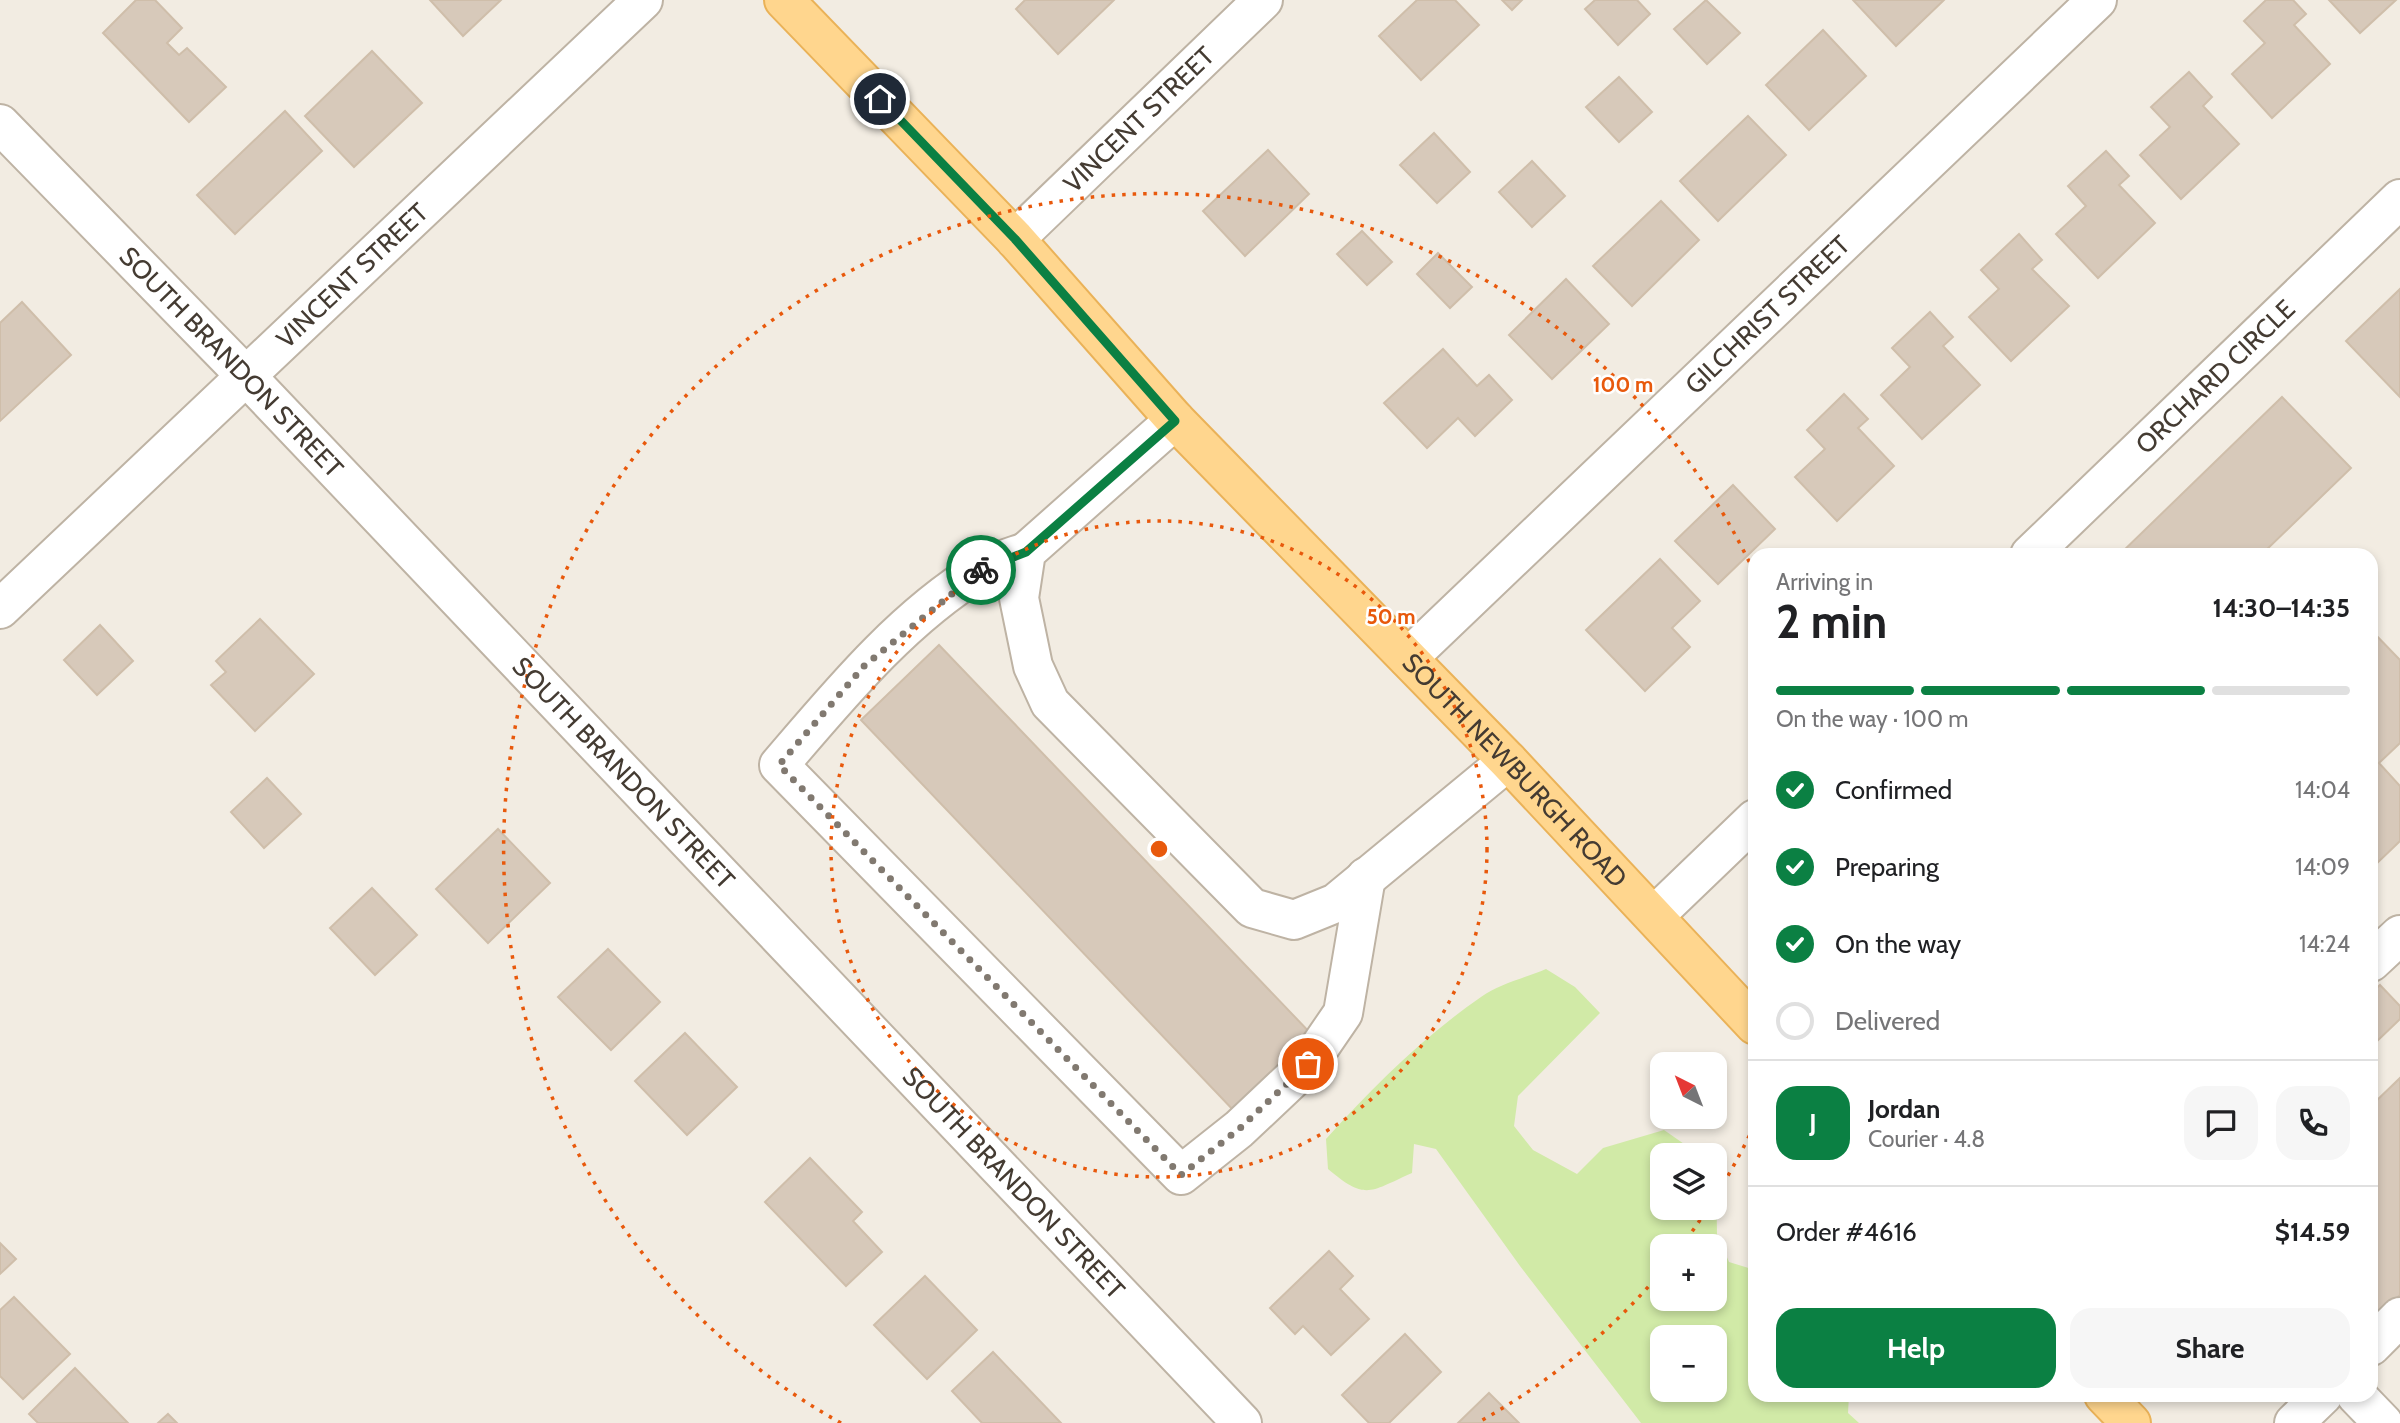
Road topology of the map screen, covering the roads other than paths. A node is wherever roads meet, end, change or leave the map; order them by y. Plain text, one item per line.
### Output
1 (643, 0) edge
2 (784, 0) edge
3 (1263, 0) edge
4 (2097, 0) edge
5 (0, 124) edge
6 (2400, 199) edge
7 (1015, 239) junction
8 (246, 376) junction
9 (1175, 421) junction
10 (2037, 548) edge
11 (1026, 552) junction
12 (0, 609) edge
13 (1408, 658) junction
14 (1508, 761) junction
15 (1748, 826) edge
16 (1366, 877) junction
17 (1654, 916) junction
18 (2400, 934) edge
19 (2378, 955) edge
20 (1748, 1017) edge
21 (2400, 1317) edge
22 (2378, 1339) edge
23 (2111, 1402) edge
24 (2316, 1402) edge
25 (2363, 1402) edge
26 (1242, 1423) edge
27 (2131, 1423) edge
28 (2294, 1423) edge
29 (2383, 1423) edge

1 - 8 street, VINCENT STREET
2 - 7 main road, SOUTH NEWBURGH ROAD
3 - 7 street, VINCENT STREET
4 - 13 street, GILCHRIST STREET
5 - 8 street, SOUTH BRANDON STREET
6 - 10 street, ORCHARD CIRCLE
7 - 9 main road, SOUTH NEWBURGH ROAD
8 - 12 street, VINCENT STREET
8 - 26 street, SOUTH BRANDON STREET
9 - 11 street
9 - 13 main road, SOUTH NEWBURGH ROAD
11 - 16 street
11 - 16 street
13 - 14 main road, SOUTH NEWBURGH ROAD
14 - 16 street
14 - 17 main road, SOUTH NEWBURGH ROAD
15 - 17 street
17 - 20 main road, SOUTH NEWBURGH ROAD
18 - 19 street
21 - 22 street
23 - 27 main road
24 - 28 street
25 - 29 street

